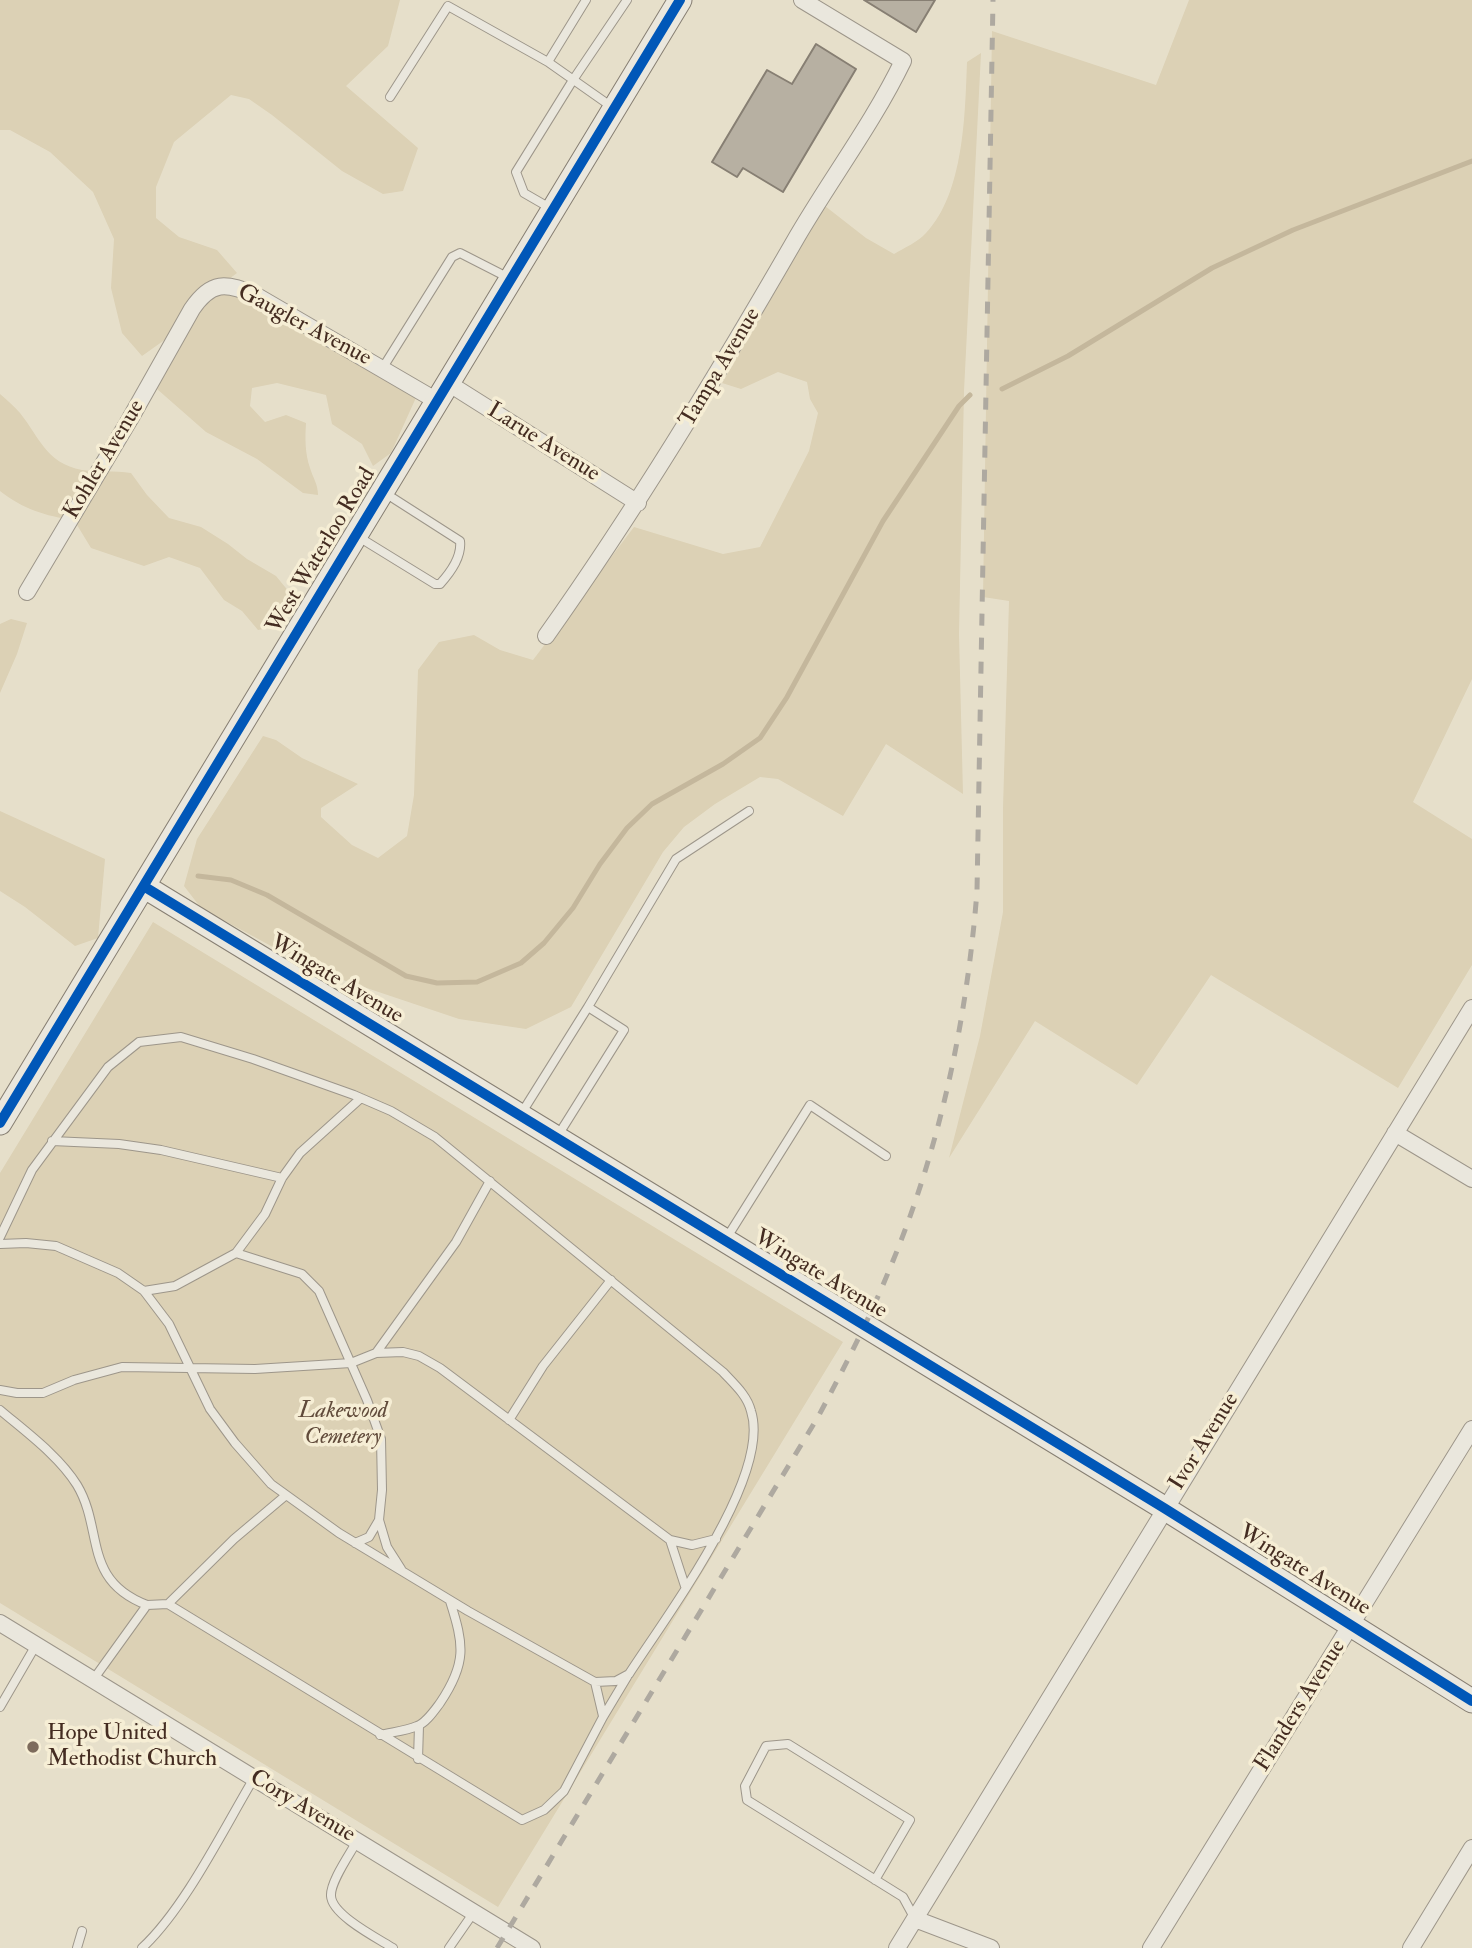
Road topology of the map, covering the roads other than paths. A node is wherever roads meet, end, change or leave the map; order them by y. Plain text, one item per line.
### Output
1 (586, 0) edge
2 (627, 0) edge
3 (680, 0) edge
4 (802, 0) edge
5 (446, 3) edge
6 (548, 62) junction
7 (573, 80) junction
8 (390, 97) dead end
9 (614, 109) junction
10 (553, 210) junction
11 (511, 279) junction
12 (181, 327) joint
13 (382, 369) junction
14 (442, 392) junction
15 (382, 491) junction
16 (638, 503) junction
17 (356, 535) junction
18 (27, 592) dead end
19 (546, 636) dead end
20 (750, 811) dead end
21 (145, 887) junction
22 (588, 1007) junction
23 (1472, 1008) edge
24 (361, 1098) junction
25 (519, 1117) junction
26 (0, 1123) edge
27 (1395, 1133) junction
28 (556, 1139) junction
29 (52, 1141) junction
30 (886, 1156) dead end
31 (282, 1178) junction
32 (1472, 1179) edge
33 (489, 1181) junction
34 (0, 1237) edge
35 (725, 1241) junction
36 (0, 1244) edge
37 (236, 1253) junction
38 (611, 1280) junction
39 (144, 1291) junction
40 (376, 1353) junction
41 (351, 1363) junction
42 (190, 1368) junction
43 (0, 1390) edge
44 (0, 1410) edge
45 (509, 1420) junction
46 (1472, 1429) edge
47 (285, 1496) junction
48 (1164, 1508) junction
49 (379, 1520) junction
50 (716, 1539) junction
51 (670, 1540) junction
52 (355, 1543) junction
53 (402, 1571) junction
54 (685, 1586) junction
55 (450, 1601) junction
56 (168, 1604) junction
57 (147, 1605) junction
58 (0, 1623) edge
59 (1351, 1626) junction
60 (36, 1645) junction
61 (629, 1674) junction
62 (93, 1680) junction
63 (595, 1682) junction
64 (1472, 1701) edge
65 (0, 1707) edge
66 (603, 1717) junction
67 (419, 1726) junction
68 (380, 1735) junction
69 (418, 1759) junction
70 (254, 1778) junction
71 (357, 1841) junction
72 (1472, 1848) edge
73 (875, 1880) junction
74 (474, 1912) junction
75 (915, 1919) junction
76 (82, 1931) dead end
77 (78, 1948) edge
78 (142, 1948) edge
79 (393, 1948) edge
80 (449, 1948) edge
81 (533, 1948) edge
82 (897, 1948) edge
83 (991, 1948) edge
84 (1151, 1948) edge
85 (1411, 1948) edge

1 - 6 lane
2 - 7 lane
3 - 9 street, West Waterloo Road
4 - 16 street, Tampa Avenue
5 - 6 lane
5 - 8 lane
6 - 7 lane
7 - 9 lane
7 - 10 lane
9 - 10 street, West Waterloo Road
10 - 11 street, West Waterloo Road
11 - 13 lane
11 - 14 street, West Waterloo Road
12 - 13 street, Gaugler Avenue
12 - 18 street, Kohler Avenue
13 - 14 street, Gaugler Avenue
14 - 15 street, West Waterloo Road
14 - 16 street, Larue Avenue
15 - 17 street, West Waterloo Road
15 - 17 lane
16 - 19 street, Tampa Avenue
17 - 21 street, West Waterloo Road
20 - 22 lane
21 - 25 street, Wingate Avenue
21 - 26 street, West Waterloo Road
22 - 25 lane
22 - 28 lane
23 - 27 street, Ivor Avenue
24 - 29 lane
24 - 31 lane
24 - 33 lane
25 - 28 street, Wingate Avenue
27 - 32 street
27 - 48 street, Ivor Avenue
28 - 35 street, Wingate Avenue
29 - 31 lane
29 - 34 lane
30 - 35 lane
31 - 37 lane
33 - 38 lane
33 - 40 lane
35 - 48 street, Wingate Avenue
36 - 39 lane
37 - 39 lane
37 - 41 lane
38 - 45 lane
38 - 50 lane
39 - 42 lane
40 - 41 lane
40 - 45 lane
41 - 42 lane
41 - 49 lane
42 - 43 lane
42 - 47 lane
44 - 57 lane
45 - 51 lane
46 - 59 street, Flanders Avenue
47 - 52 lane
47 - 56 lane
48 - 59 street, Wingate Avenue
48 - 75 street, Ivor Avenue
49 - 52 lane
49 - 53 lane
50 - 51 lane
50 - 54 lane
51 - 54 lane
52 - 53 lane
53 - 55 lane
54 - 61 lane
55 - 63 lane
55 - 67 lane
56 - 57 lane
56 - 68 lane
57 - 62 lane
58 - 60 street, Cory Avenue
59 - 64 street, Wingate Avenue
59 - 84 street, Flanders Avenue
60 - 62 street, Cory Avenue
60 - 65 lane
61 - 63 lane
61 - 66 lane
62 - 70 street, Cory Avenue
63 - 66 lane
66 - 69 lane
67 - 68 lane
67 - 69 lane
68 - 69 lane
70 - 71 street, Cory Avenue
70 - 78 lane
71 - 74 street, Cory Avenue
71 - 79 lane
72 - 85 street
73 - 73 lane
73 - 75 lane
74 - 80 lane
74 - 81 street, Cory Avenue
75 - 82 street, Ivor Avenue
75 - 83 street
76 - 77 lane

